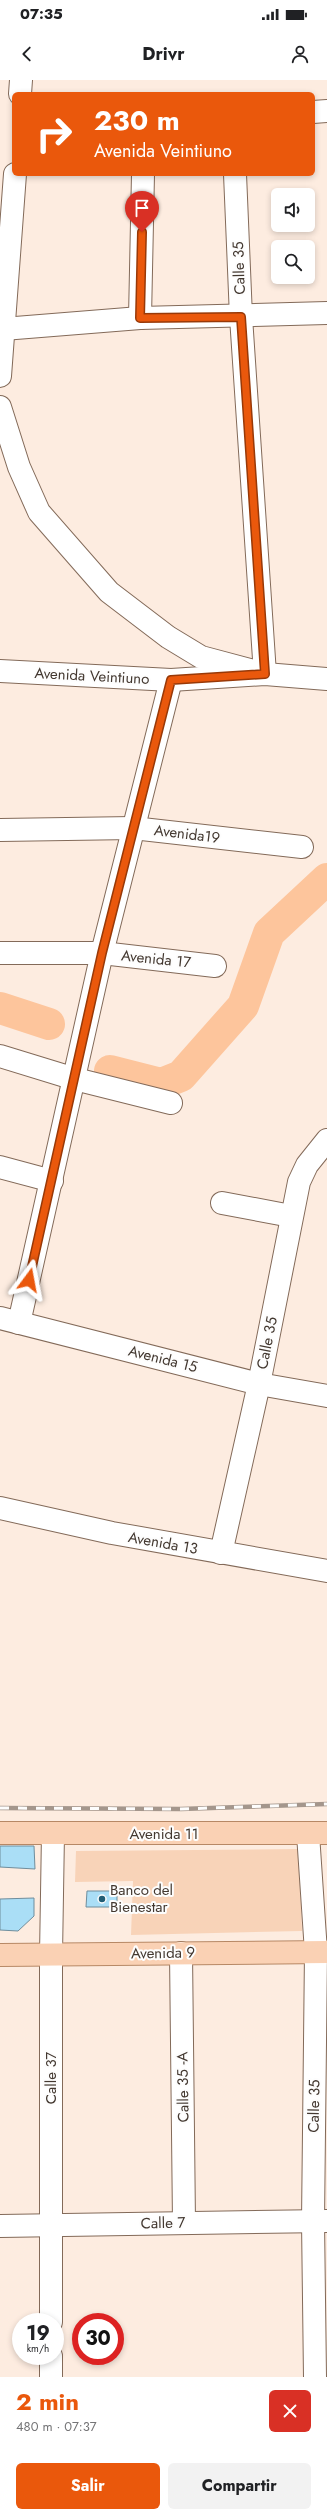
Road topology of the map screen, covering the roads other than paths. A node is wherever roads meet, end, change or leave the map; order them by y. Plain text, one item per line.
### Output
1 (21, 80) edge
2 (20, 92) edge
3 (327, 111) edge
4 (315, 112) edge
5 (15, 176) edge
6 (143, 176) edge
7 (235, 176) edge
8 (327, 313) edge
9 (241, 317) junction
10 (140, 318) junction
11 (2, 336) edge
12 (0, 376) edge
13 (0, 407) edge
14 (0, 671) edge
15 (265, 674) junction
16 (327, 679) edge
17 (171, 680) junction
18 (133, 828) junction
19 (0, 830) edge
20 (302, 847) dead end
21 (0, 953) edge
22 (102, 953) junction
23 (215, 966) dead end
24 (0, 1056) edge
25 (75, 1079) junction
26 (171, 1103) dead end
27 (327, 1140) edge
28 (0, 1167) edge
29 (52, 1181) junction
30 (222, 1202) dead end
31 (291, 1216) junction
32 (10, 1321) edge
33 (259, 1384) junction
34 (327, 1396) edge
35 (0, 1508) edge
36 (221, 1553) junction
37 (327, 1571) edge
38 (0, 1833) edge
39 (53, 1833) junction
40 (318, 1834) edge
41 (321, 1952) edge
42 (181, 1953) junction
43 (0, 1955) edge
44 (50, 1955) junction
45 (320, 2221) edge
46 (184, 2222) junction
47 (51, 2225) junction
48 (0, 2226) edge
49 (51, 2313) edge
50 (51, 2365) edge
51 (52, 2377) edge
52 (315, 2377) edge

1 - 2 street
3 - 4 street
5 - 11 street
6 - 10 street
7 - 9 street, Calle 35
8 - 9 street
9 - 10 street
9 - 15 street, Calle 35
10 - 11 street
11 - 12 street
13 - 15 street
14 - 17 street, Avenida Veintiuno
15 - 16 street, Avenida Veintiuno
15 - 17 street, Avenida Veintiuno
17 - 18 street
18 - 19 street, Avenida19
18 - 20 street, Avenida19
18 - 22 street
21 - 22 street, Avenida 17
22 - 23 street, Avenida 17
22 - 25 street
24 - 25 street
25 - 26 street
25 - 29 street
27 - 31 street, Calle 35
28 - 29 street
29 - 32 street
30 - 31 street
31 - 33 street, Calle 35
32 - 33 street, Avenida 15
33 - 34 street, Avenida 15
33 - 36 street, Calle 35
35 - 36 street, Avenida 13
36 - 37 street, Avenida 13
38 - 39 main road, Avenida 11
39 - 40 main road, Avenida 11
39 - 44 street, Calle 37
40 - 41 street, Calle 35
41 - 42 main road, Avenida 9
41 - 45 street, Calle 35
42 - 44 main road, Avenida 9
42 - 46 street, Calle 35 -A
43 - 44 main road, Avenida 9
44 - 47 street, Calle 37
45 - 46 street, Calle 7
45 - 52 street, Calle 35
46 - 47 street, Calle 7
47 - 48 street, Calle 7
47 - 49 street, Calle 37
50 - 51 street

